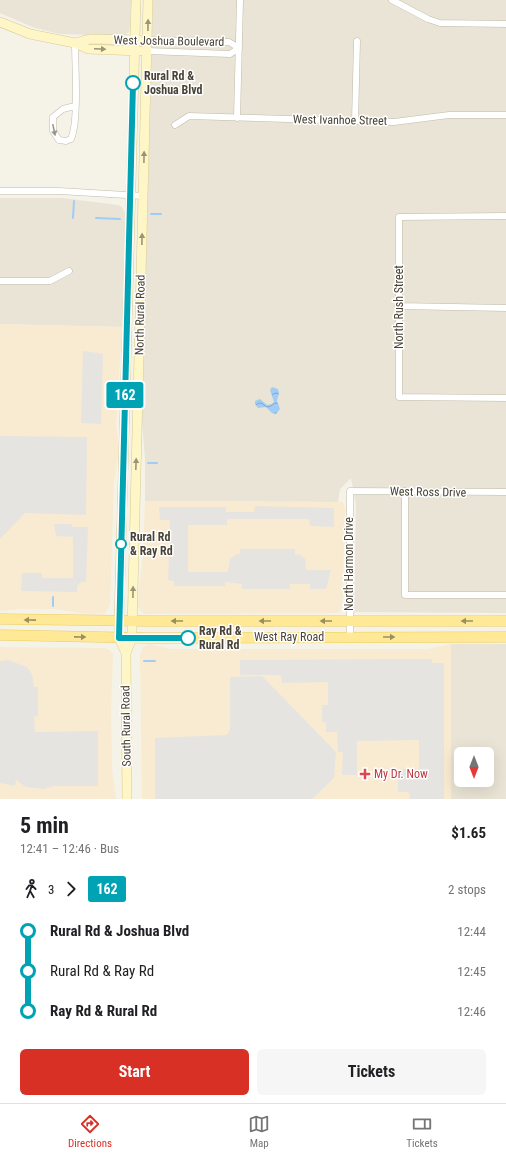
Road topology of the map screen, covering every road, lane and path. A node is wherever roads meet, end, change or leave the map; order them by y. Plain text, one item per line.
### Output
1 (136, 0) edge
2 (148, 0) edge
3 (240, 0) edge
4 (392, 0) edge
5 (0, 22) edge
6 (506, 24) edge
7 (134, 40) junction
8 (147, 40) junction
9 (356, 40) dead end
10 (75, 43) junction
11 (239, 48) junction
12 (134, 51) junction
13 (147, 51) junction
14 (75, 106) junction
15 (506, 115) edge
16 (237, 118) junction
17 (355, 121) junction
18 (175, 125) dead end
19 (0, 191) edge
20 (130, 196) junction
21 (143, 196) junction
22 (506, 216) edge
23 (69, 272) dead end
24 (0, 281) edge
25 (398, 306) junction
26 (506, 308) edge
27 (506, 398) edge
28 (350, 491) joint
29 (405, 491) junction
30 (506, 492) edge
31 (506, 596) edge
32 (0, 619) edge
33 (506, 620) edge
34 (349, 621) junction
35 (119, 629) junction
36 (132, 630) junction
37 (0, 636) edge
38 (350, 637) junction
39 (506, 637) edge
40 (126, 653) junction
41 (127, 799) edge

1 - 7 main road, North Rural Road
8 -> 2 main road, North Rural Road
3 - 11 street
4 - 6 street
5 - 10 main road, West Joshua Boulevard
7 - 8 main road, West Joshua Boulevard
7 - 10 main road, West Joshua Boulevard
7 - 12 main road, North Rural Road
8 - 11 street, West Joshua Boulevard
8 - 13 main road, North Rural Road
9 - 17 street
10 -> 12 main road, West Joshua Boulevard
10 - 14 street
11 - 13 street, West Joshua Boulevard
11 - 16 street
12 - 13 main road, West Joshua Boulevard
12 - 20 main road, North Rural Road
21 -> 13 main road, North Rural Road
14 -> 14 street
15 - 17 street, West Ivanhoe Street
16 - 17 street, West Ivanhoe Street
16 - 18 street, West Ivanhoe Street
19 - 20 street
20 - 21 street
20 - 35 main road, North Rural Road
36 -> 21 main road, North Rural Road
22 - 25 street, North Rush Street
23 - 24 street
25 - 26 street
25 - 27 street, North Rush Street
28 - 29 street, West Ross Drive
28 - 34 street, North Harmon Drive
29 - 30 street, West Ross Drive
29 - 31 street
35 -> 32 main road, West Ray Road
33 -> 34 main road, West Ray Road
34 -> 36 main road, West Ray Road
34 - 38 street, North Harmon Drive
35 - 36 main road, West Ray Road
35 - 36 main road, West Ray Road
37 -> 35 main road, West Ray Road
35 - 40 main road, South Rural Road
36 - 38 main road, West Ray Road
36 - 40 main road, South Rural Road
38 -> 39 main road, West Ray Road
40 - 41 main road, South Rural Road

